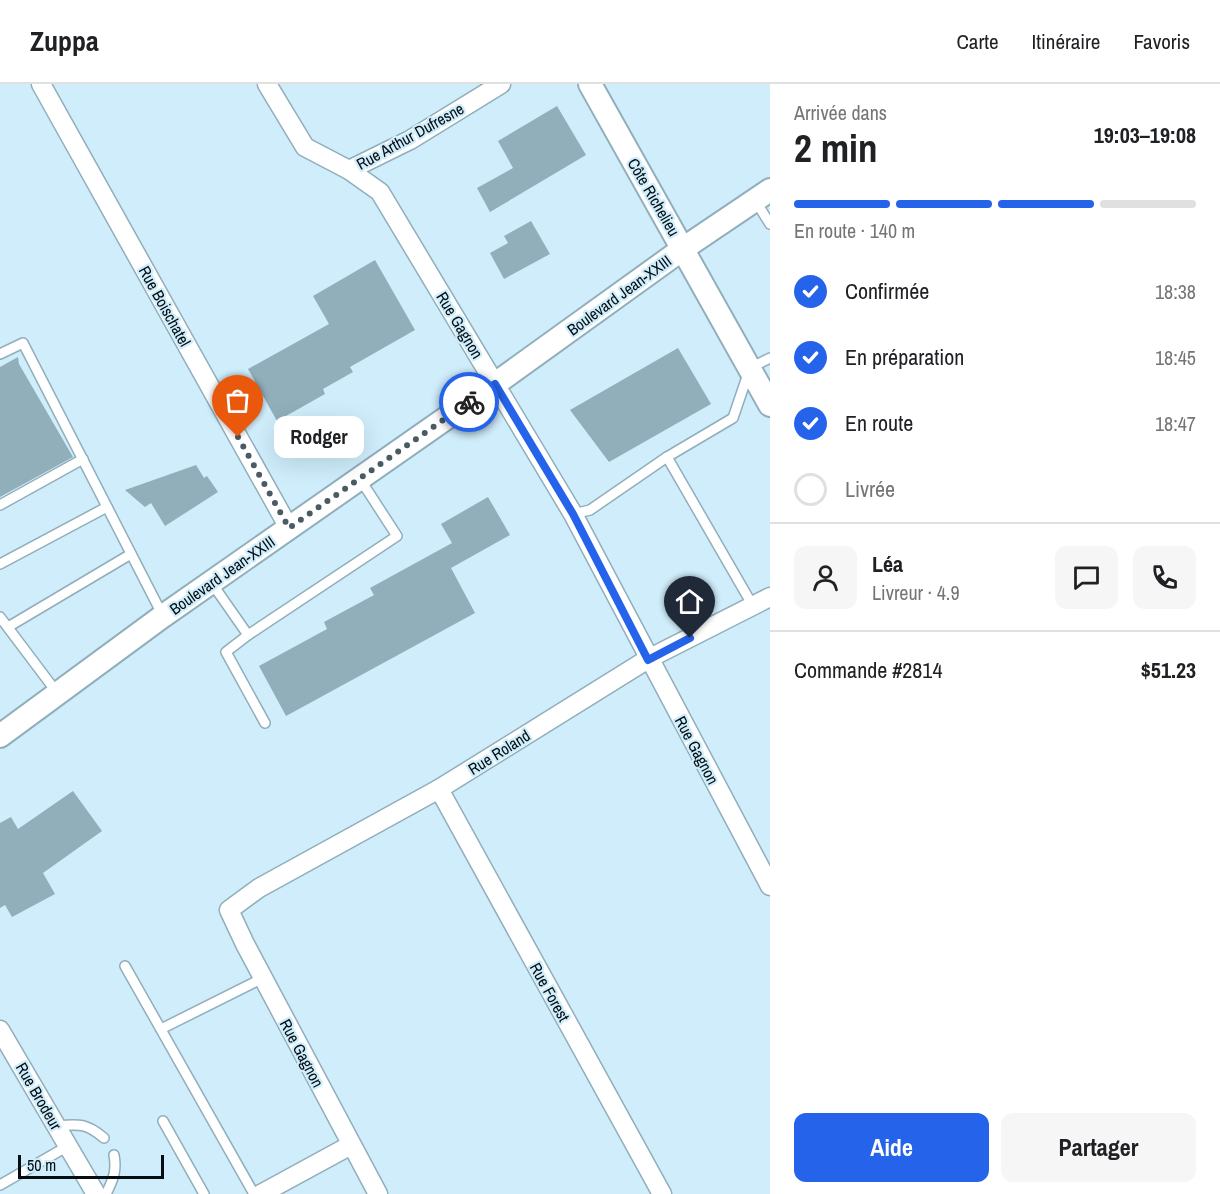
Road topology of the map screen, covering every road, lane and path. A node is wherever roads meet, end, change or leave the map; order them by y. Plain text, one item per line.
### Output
1 (41, 84) edge
2 (267, 84) edge
3 (501, 84) edge
4 (590, 84) edge
5 (349, 170) junction
6 (763, 195) edge
7 (770, 224) edge
8 (684, 248) junction
9 (0, 354) edge
10 (770, 358) edge
11 (750, 368) junction
12 (495, 384) junction
13 (770, 405) edge
14 (667, 457) junction
15 (83, 459) junction
16 (360, 478) junction
17 (0, 505) edge
18 (107, 507) junction
19 (573, 514) junction
20 (289, 528) junction
21 (131, 554) junction
22 (0, 564) edge
23 (211, 582) junction
24 (770, 597) edge
25 (753, 606) junction
26 (163, 615) junction
27 (0, 617) edge
28 (8, 627) junction
29 (248, 636) junction
30 (648, 660) junction
31 (58, 694) junction
32 (265, 723) dead end
33 (0, 736) edge
34 (439, 789) junction
35 (770, 886) edge
36 (229, 910) joint
37 (125, 966) dead end
38 (262, 978) junction
39 (161, 1029) junction
40 (0, 1030) edge
41 (163, 1120) dead end
42 (56, 1126) junction
43 (104, 1138) dead end
44 (351, 1145) junction
45 (68, 1146) junction
46 (114, 1155) dead end
47 (0, 1172) edge
48 (3, 1184) edge
49 (96, 1194) edge
50 (106, 1194) edge
51 (204, 1194) edge
52 (254, 1194) edge
53 (261, 1194) edge
54 (378, 1194) edge
55 (662, 1194) edge

1 - 20 street, Rue Boischatel
2 - 5 street, Rue Gagnon
3 - 5 street, Rue Arthur Dufresne
4 - 8 street, Côte Richelieu
5 - 12 street, Rue Gagnon
6 - 7 lane
6 - 8 street, Boulevard Jean-XXIII
8 - 11 street, Côte Richelieu
8 - 12 street, Boulevard Jean-XXIII
9 - 15 lane
10 - 11 lane
11 - 13 street, Côte Richelieu
11 - 14 lane
12 - 16 street, Boulevard Jean-XXIII
12 - 19 street, Rue Gagnon
14 - 19 lane
14 - 25 lane
15 - 17 lane
15 - 18 lane
16 - 20 street, Boulevard Jean-XXIII
16 - 29 lane
18 - 21 lane
18 - 22 lane
19 - 30 street, Rue Gagnon
20 - 23 street, Boulevard Jean-XXIII
21 - 26 lane
21 - 28 lane
23 - 26 street, Boulevard Jean-XXIII
23 - 29 lane
24 - 25 street, Rue Roland
25 - 30 street, Rue Roland
26 - 31 street, Boulevard Jean-XXIII
27 - 28 lane
28 - 31 lane
29 - 32 lane
30 - 34 street, Rue Roland
30 - 35 street, Rue Gagnon
31 - 33 street, Boulevard Jean-XXIII
34 - 36 street, Rue Roland
34 - 55 street, Rue Forest
36 - 38 street, Rue Gagnon
37 - 39 lane
38 - 39 lane
38 - 44 street, Rue Gagnon
39 - 52 lane
40 - 42 street, Rue Brodeur
41 - 51 lane
42 - 43 lane
42 - 45 street, Rue Brodeur
44 - 53 street
44 - 54 street, Rue Gagnon
45 - 48 lane
45 - 49 street, Rue Brodeur
46 - 50 lane
47 - 48 lane

